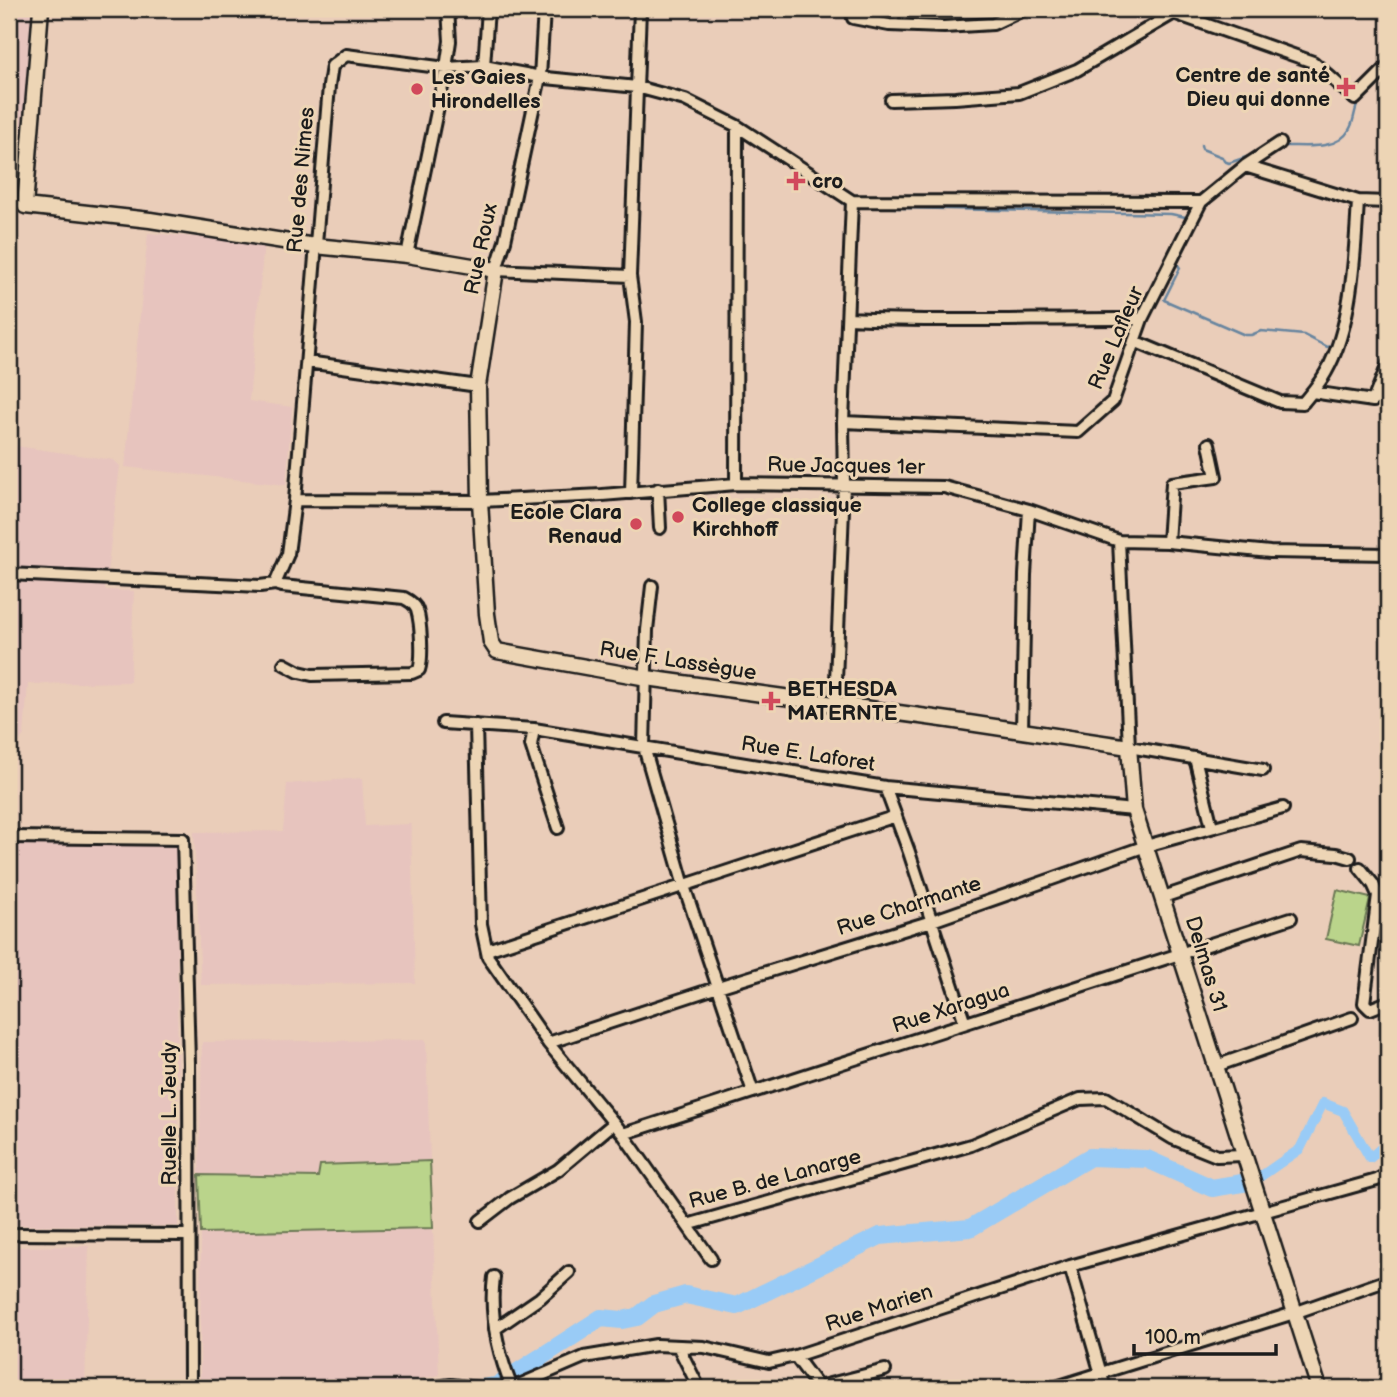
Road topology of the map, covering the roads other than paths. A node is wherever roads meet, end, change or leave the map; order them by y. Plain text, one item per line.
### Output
1 (41, 9) edge
2 (448, 9) edge
3 (488, 9) edge
4 (544, 9) edge
5 (640, 9) edge
6 (851, 9) edge
7 (1025, 9) edge
8 (1172, 10) edge
9 (484, 66) junction
10 (1388, 66) edge
11 (446, 68) junction
12 (540, 77) junction
13 (637, 88) junction
14 (891, 100) dead end
15 (737, 126) junction
16 (1280, 143) dead end
17 (1245, 166) junction
18 (852, 201) junction
19 (1358, 201) junction
20 (1201, 202) junction
21 (1388, 202) edge
22 (315, 246) junction
23 (407, 255) junction
24 (496, 270) junction
25 (630, 276) junction
26 (849, 318) junction
27 (1142, 319) junction
28 (1134, 341) junction
29 (307, 362) junction
30 (1388, 364) edge
31 (478, 386) junction
32 (1312, 391) junction
33 (843, 422) junction
34 (1209, 444) dead end
35 (736, 484) junction
36 (845, 485) junction
37 (658, 489) junction
38 (631, 493) junction
39 (295, 500) junction
40 (480, 501) junction
41 (1029, 510) junction
42 (660, 528) dead end
43 (1119, 541) junction
44 (1168, 542) junction
45 (1388, 554) edge
46 (9, 573) edge
47 (275, 584) junction
48 (652, 586) dead end
49 (284, 664) dead end
50 (647, 678) junction
51 (835, 705) junction
52 (443, 723) dead end
53 (476, 725) junction
54 (534, 729) junction
55 (1022, 731) junction
56 (644, 747) junction
57 (1129, 747) junction
58 (1195, 758) junction
59 (1263, 770) dead end
60 (885, 786) junction
61 (1283, 808) dead end
62 (1134, 810) junction
63 (897, 816) junction
64 (1212, 827) junction
65 (558, 828) dead end
66 (9, 837) edge
67 (1146, 846) junction
68 (1350, 858) dead end
69 (1360, 868) dead end
70 (684, 886) junction
71 (1163, 897) junction
72 (1291, 918) dead end
73 (932, 921) junction
74 (487, 950) junction
75 (1181, 953) junction
76 (718, 987) junction
77 (1388, 1002) edge
78 (1352, 1018) dead end
79 (965, 1023) junction
80 (548, 1043) junction
81 (1216, 1066) junction
82 (753, 1092) junction
83 (614, 1123) junction
84 (623, 1134) junction
85 (1244, 1155) junction
86 (1387, 1177) edge
87 (1262, 1212) junction
88 (480, 1221) dead end
89 (687, 1225) junction
90 (9, 1234) edge
91 (188, 1236) junction
92 (710, 1259) dead end
93 (1070, 1266) junction
94 (569, 1272) dead end
95 (494, 1277) dead end
96 (1388, 1280) edge
97 (1294, 1313) junction
98 (495, 1329) junction
99 (678, 1346) junction
100 (795, 1356) junction
101 (885, 1370) dead end
102 (1101, 1374) junction
103 (465, 1387) edge
104 (190, 1388) edge
105 (428, 1388) edge
106 (478, 1388) edge
107 (505, 1388) edge
108 (512, 1388) edge
109 (699, 1388) edge
110 (818, 1388) edge
111 (1053, 1388) edge
112 (1105, 1388) edge
113 (1319, 1388) edge

1 - 22 street
2 - 11 street
3 - 9 street
4 - 12 street, Rue Roux
5 - 13 street
6 - 7 street
8 - 10 street
8 - 14 street
9 - 11 street, Rue des Nimes
9 - 12 street, Rue des Nimes
11 - 22 street, Rue des Nimes
11 - 23 street
12 - 13 street, Rue des Nimes
12 - 24 street, Rue Roux
13 - 15 street, Rue des Nimes
13 - 25 street
15 - 18 street, Rue des Nimes
15 - 35 street
16 - 17 street, Rue Lafleur
17 - 19 street
17 - 20 street, Rue Lafleur
18 - 20 street
18 - 26 street
19 - 21 street
19 - 32 street
20 - 27 street, Rue Lafleur
22 - 23 street
22 - 29 street, Rue des Nimes
23 - 24 street
24 - 25 street
24 - 31 street, Rue Roux
25 - 38 street
26 - 27 street
26 - 33 street
27 - 28 street, Rue Lafleur
28 - 32 street
28 - 33 street, Rue Lafleur
29 - 31 street
29 - 39 street, Rue des Nimes
30 - 32 street
31 - 40 street, Rue Roux
33 - 36 street
34 - 44 street
35 - 36 street, Rue Jacques 1er
35 - 37 street, Rue Jacques 1er
36 - 41 street, Rue Jacques 1er
36 - 51 street
37 - 38 street, Rue Jacques 1er
37 - 42 street
38 - 40 street, Rue Jacques 1er
39 - 40 street, Rue Jacques 1er
39 - 47 street, Rue des Nimes
40 - 50 street, Rue F. Lassègue
41 - 43 street, Rue Jacques 1er
41 - 55 street
43 - 44 street, Rue Jacques 1er
43 - 57 street, Delmas 31
44 - 45 street, Rue Jacques 1er
46 - 47 street
47 - 49 street
48 - 50 street
50 - 51 street, Rue F. Lassègue
50 - 56 street
51 - 55 street, Rue F. Lassègue
52 - 53 street, Rue E. Laforet
53 - 54 street, Rue E. Laforet
53 - 74 street, Rue B. de Lanarge
54 - 56 street, Rue E. Laforet
54 - 65 street
55 - 57 street, Rue F. Lassègue
56 - 60 street, Rue E. Laforet
56 - 70 street
57 - 58 street
57 - 62 street, Delmas 31
58 - 59 street
58 - 64 street
60 - 62 street, Rue E. Laforet
60 - 63 street
61 - 64 street, Rue Charmante
62 - 67 street, Delmas 31
63 - 70 street
63 - 73 street
64 - 67 street, Rue Charmante
66 - 91 street, Ruelle L. Jeudy
67 - 71 street, Delmas 31
67 - 73 street, Rue Charmante
68 - 71 street
69 - 77 street
70 - 74 street
70 - 76 street
71 - 75 street, Delmas 31
72 - 75 street, Rue Xaragua
73 - 76 street, Rue Charmante
73 - 79 street
74 - 80 street, Rue B. de Lanarge
75 - 79 street, Rue Xaragua
75 - 81 street, Delmas 31
76 - 80 street, Rue Charmante
76 - 82 street
78 - 81 street
79 - 82 street, Rue Xaragua
80 - 83 street, Rue B. de Lanarge
81 - 85 street, Delmas 31
82 - 84 street, Rue Xaragua
83 - 84 street, Rue B. de Lanarge
83 - 88 street
84 - 89 street, Rue B. de Lanarge
85 - 87 street, Delmas 31
85 - 89 street, Rue B. de Lanarge
86 - 87 street, Rue Marien
87 - 93 street, Rue Marien
87 - 97 street, Delmas 31
89 - 92 street
90 - 91 street
91 - 104 street, Ruelle L. Jeudy
93 - 100 street, Rue Marien
93 - 102 street
94 - 98 street
95 - 98 street
96 - 97 street
97 - 102 street
97 - 113 street, Delmas 31
98 - 108 street
99 - 100 street, Rue Marien
99 - 108 street, Rue Marien
99 - 109 street
100 - 110 street
101 - 110 street
102 - 111 street
102 - 112 street
103 - 105 street
103 - 106 street
107 - 108 street, Rue Marien

